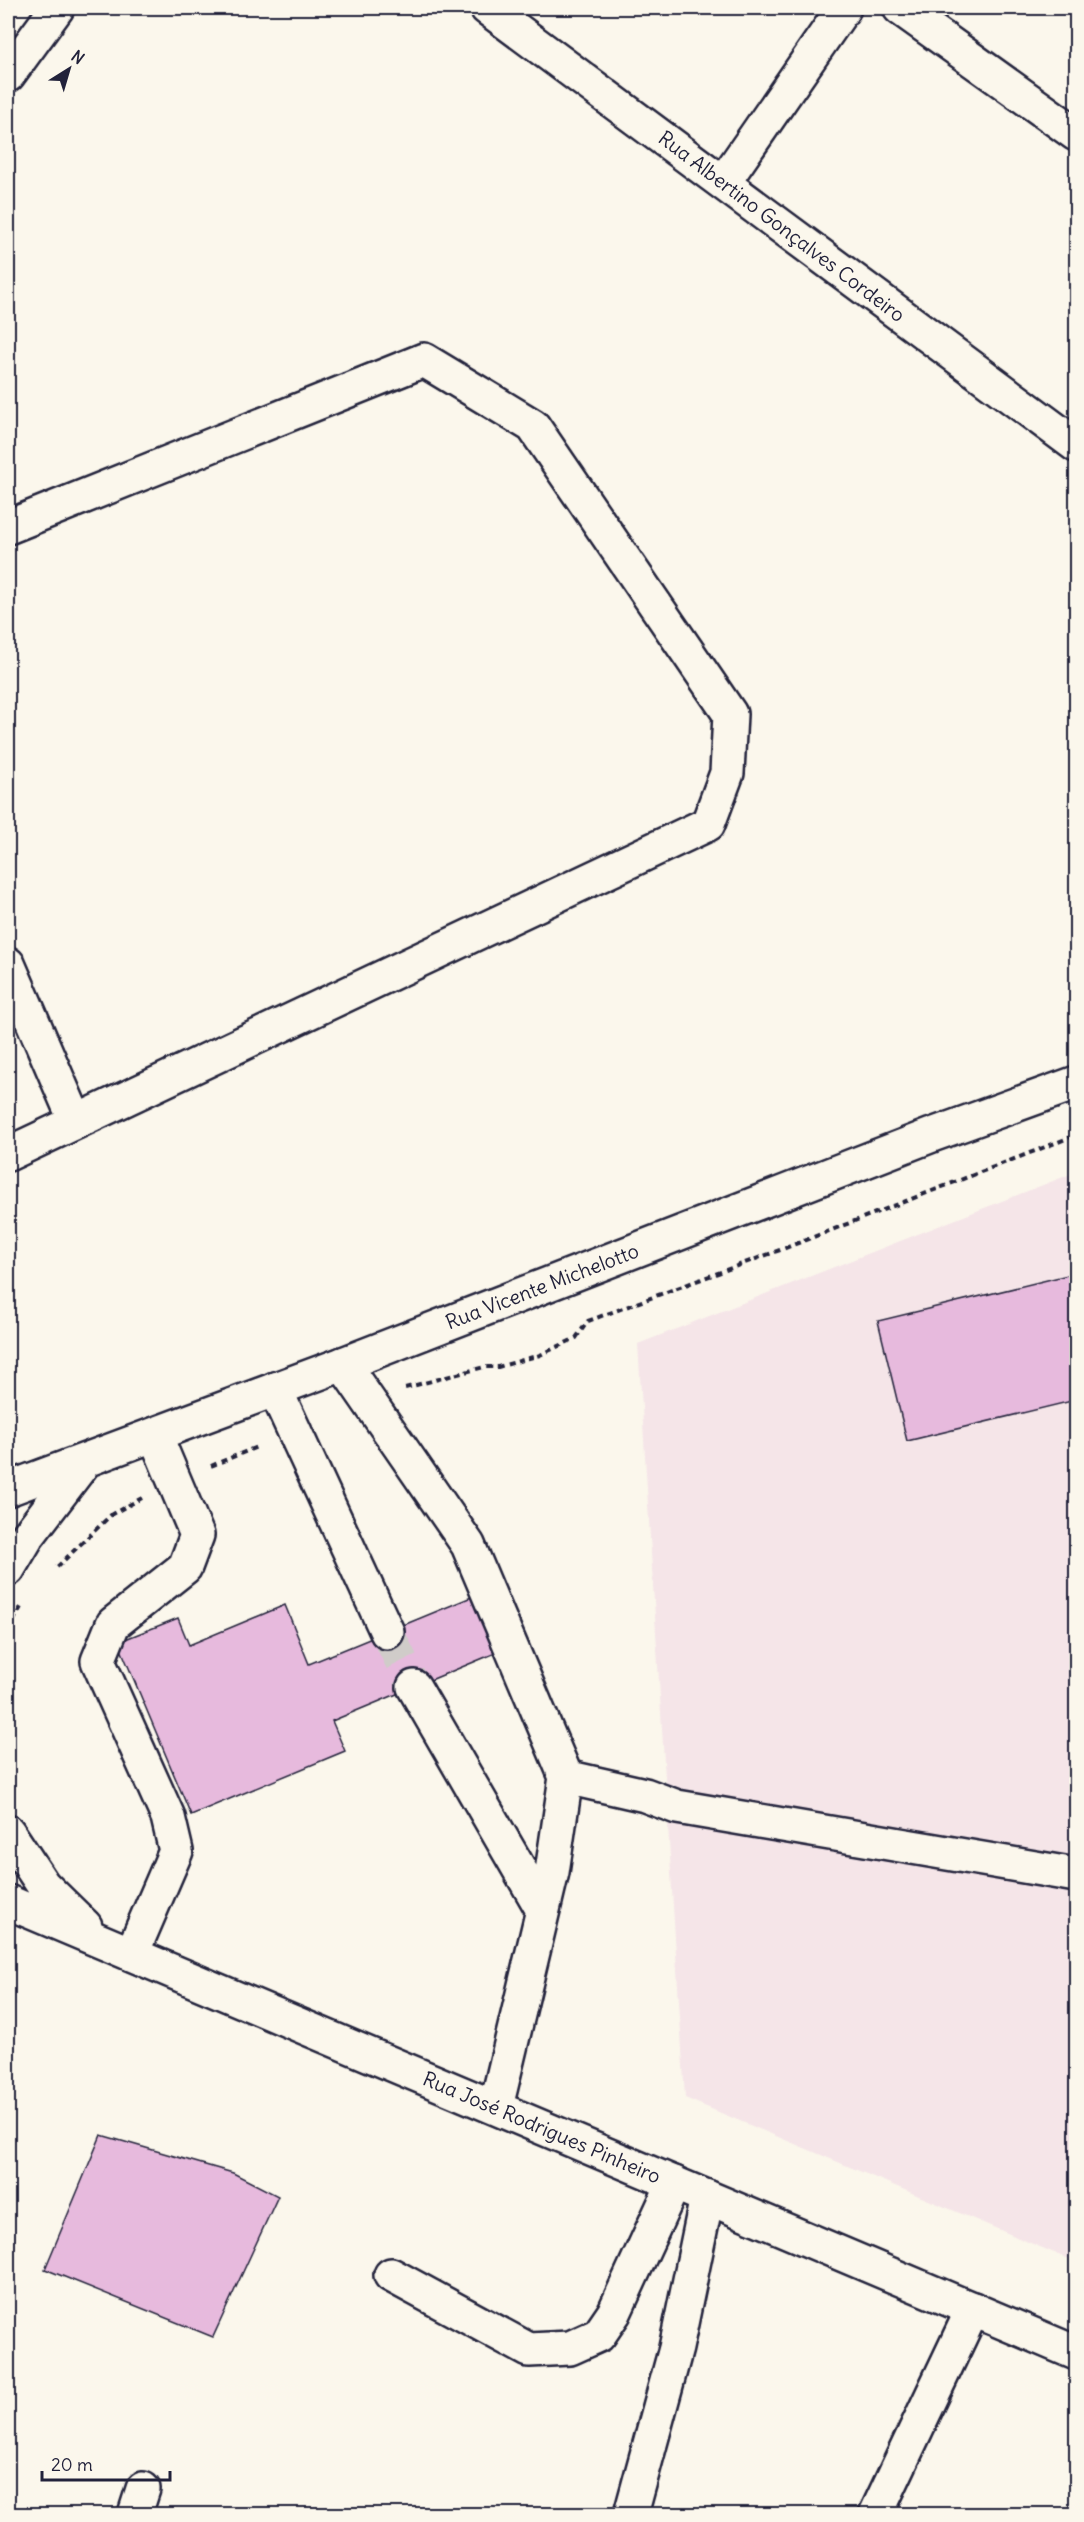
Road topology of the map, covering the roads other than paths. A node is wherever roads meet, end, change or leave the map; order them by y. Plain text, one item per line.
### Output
1 (57, 8) edge
2 (487, 8) edge
3 (844, 8) edge
4 (900, 8) edge
5 (8, 74) edge
6 (1077, 134) edge
7 (723, 183) junction
8 (1077, 445) edge
9 (8, 527) edge
10 (8, 964) edge
11 (1077, 1083) edge
12 (76, 1122) junction
13 (8, 1154) edge
14 (343, 1364) junction
15 (275, 1389) junction
16 (155, 1435) junction
17 (85, 1461) junction
18 (8, 1489) edge
19 (8, 1569) edge
20 (387, 1632) tunnel mouth
21 (414, 1687) tunnel mouth
22 (566, 1778) junction
23 (8, 1832) edge
24 (1077, 1875) edge
25 (8, 1902) edge
26 (543, 1910) junction
27 (97, 1938) junction
28 (132, 1953) junction
29 (496, 2107) junction
30 (674, 2183) junction
31 (707, 2197) junction
32 (392, 2275) dead end
33 (973, 2309) junction
34 (1077, 2353) edge
35 (631, 2514) edge
36 (876, 2514) edge

1 - 5 main road
2 - 7 main road, Rua Albertino Gonçalves Cordeiro
3 - 7 main road
4 - 6 main road
7 - 8 main road, Rua Albertino Gonçalves Cordeiro
9 - 12 main road
10 - 12 main road
11 - 14 main road, Rua Vicente Michelotto
12 - 13 main road
14 - 15 main road, Rua Vicente Michelotto
14 - 22 main road
15 - 16 main road, Rua Vicente Michelotto
15 - 20 main road
16 - 17 main road, Rua Vicente Michelotto
16 - 28 main road
17 - 18 main road, Rua Vicente Michelotto
17 - 19 main road
21 - 26 main road
22 - 24 main road
22 - 26 main road
23 - 27 main road
25 - 27 main road, Rua José Rodrigues Pinheiro
26 - 29 main road
27 - 28 main road, Rua José Rodrigues Pinheiro
28 - 29 main road, Rua José Rodrigues Pinheiro
29 - 30 main road, Rua José Rodrigues Pinheiro
30 - 31 main road, Rua José Rodrigues Pinheiro
30 - 32 main road
31 - 33 main road, Rua José Rodrigues Pinheiro
31 - 35 main road
33 - 34 main road, Rua José Rodrigues Pinheiro
33 - 36 main road

